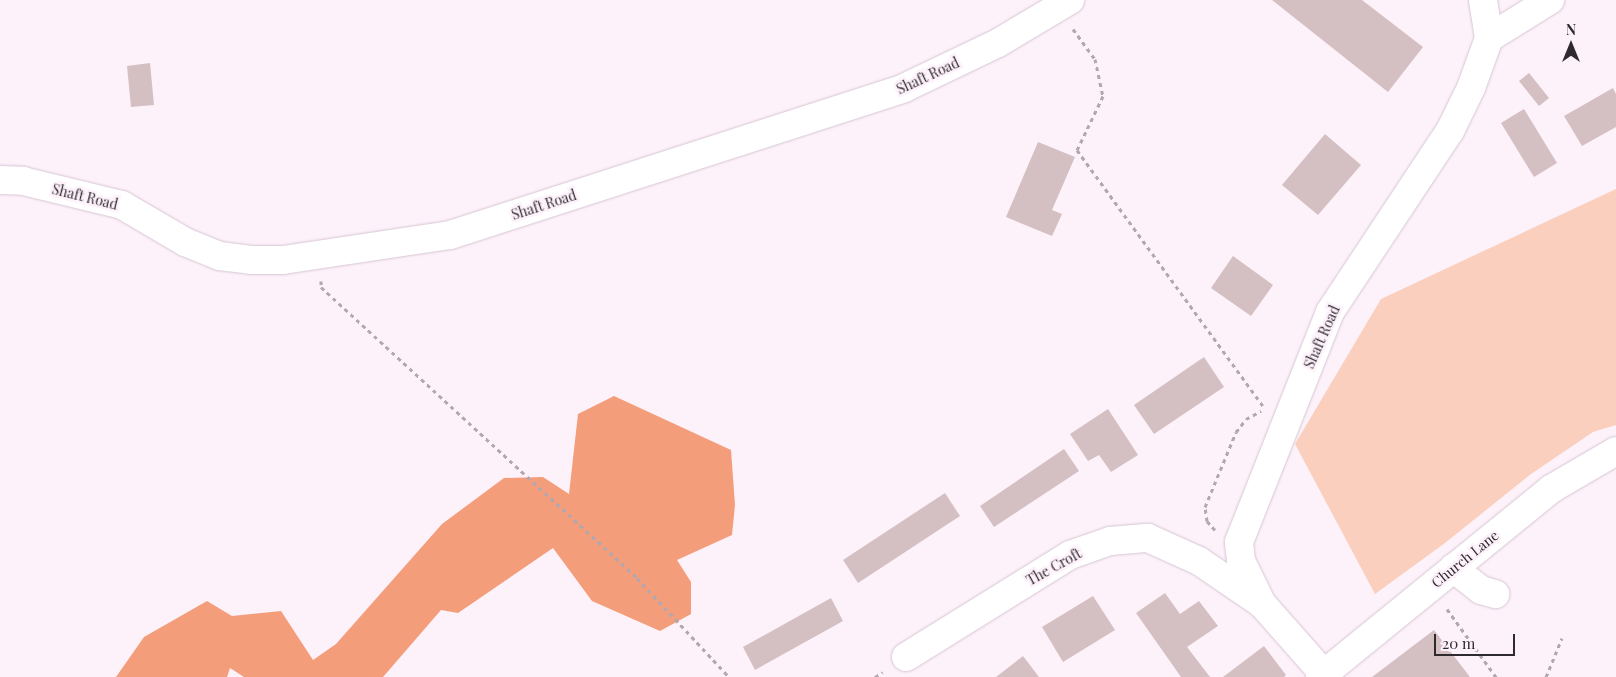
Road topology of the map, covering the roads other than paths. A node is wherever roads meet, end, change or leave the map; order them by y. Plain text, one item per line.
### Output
1 (1483, 0) edge
2 (1550, 0) edge
3 (1065, 4) edge
4 (1489, 38) junction
5 (0, 180) edge
6 (1616, 451) edge
7 (1453, 568) junction
8 (1495, 594) dead end
9 (1262, 604) junction
10 (906, 657) dead end
11 (1322, 676) edge

1 - 4 street, Shaft Road
2 - 4 street
3 - 5 street, Shaft Road
4 - 9 street, Shaft Road
6 - 7 street, Church Lane
7 - 8 street
7 - 11 street, Church Lane
9 - 10 street, The Croft
9 - 11 street, Shaft Road

